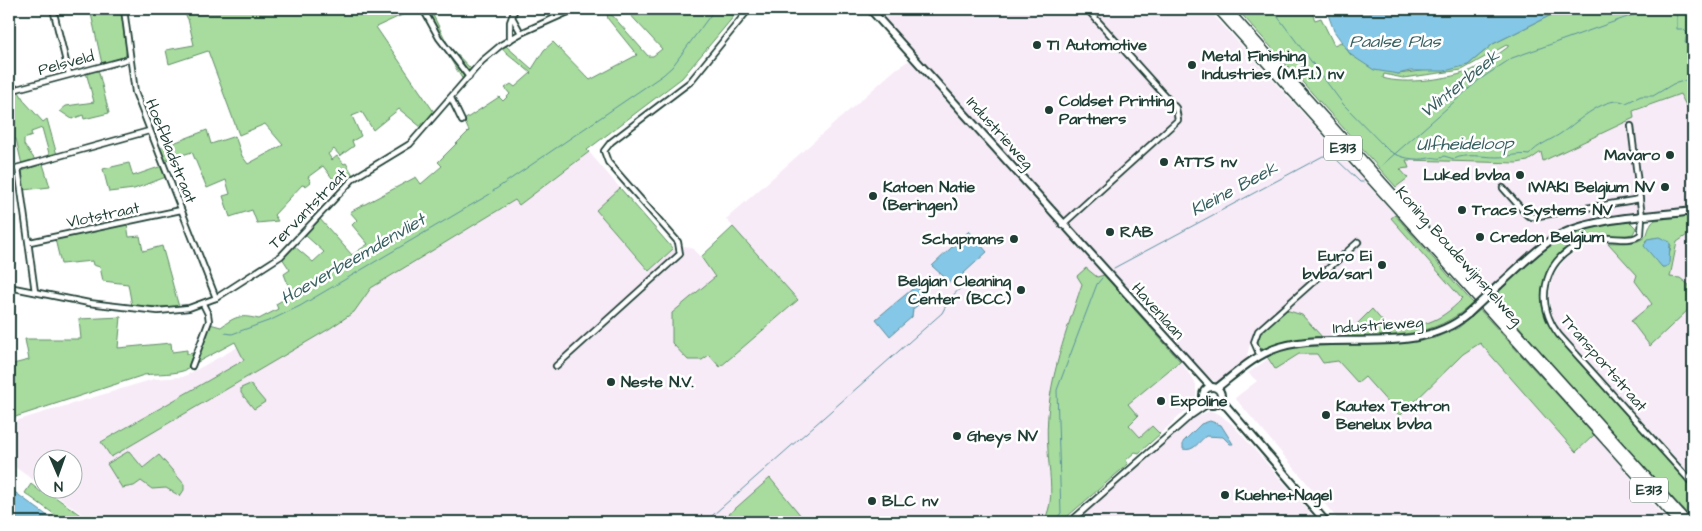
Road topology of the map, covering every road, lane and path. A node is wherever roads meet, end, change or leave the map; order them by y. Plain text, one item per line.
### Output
1 (53, 9) edge
2 (124, 9) edge
3 (423, 9) edge
4 (515, 9) edge
5 (575, 9) edge
6 (749, 9) edge
7 (870, 9) edge
8 (1087, 9) edge
9 (1218, 9) edge
10 (1227, 9) edge
11 (511, 16) junction
12 (521, 33) junction
13 (510, 40) junction
14 (129, 59) junction
15 (69, 74) junction
16 (469, 77) junction
17 (9, 91) edge
18 (451, 98) junction
19 (462, 121) dead end
20 (1631, 126) dead end
21 (149, 131) junction
22 (18, 168) junction
23 (9, 170) edge
24 (1503, 188) dead end
25 (1640, 199) junction
26 (181, 210) junction
27 (1693, 211) edge
28 (1642, 217) junction
29 (1062, 225) junction
30 (30, 242) junction
31 (1358, 242) dead end
32 (1109, 276) joint
33 (9, 287) edge
34 (35, 292) junction
35 (216, 298) junction
36 (202, 304) junction
37 (1260, 356) junction
38 (1188, 364) junction
39 (192, 366) dead end
40 (556, 366) dead end
41 (1217, 395) junction
42 (1205, 398) junction
43 (1693, 484) edge
44 (1070, 522) edge
45 (1326, 522) edge
46 (1678, 522) edge
47 (1687, 522) edge

1 - 15 street
2 - 14 street, Hoefbladstraat
3 - 16 street
4 - 11 street
5 - 12 street, Tervantstraat
6 - 40 street
7 - 29 main road, Industrieweg
8 - 29 street
9 - 46 highway, Koning Boudewijnsnelweg / E313
10 - 47 highway, Koning Boudewijnsnelweg / E313
11 - 12 street
11 - 13 street
12 - 13 street, Tervantstraat
13 - 16 street, Tervantstraat
14 - 15 street, Pelsveld
14 - 21 street, Hoefbladstraat
15 - 17 street, Pelsveld
16 - 18 street, Tervantstraat
18 - 19 street
18 - 35 street, Tervantstraat
20 - 25 street
21 - 22 street
21 - 26 street, Hoefbladstraat
22 - 23 street
22 - 30 street
24 - 25 street
25 - 28 street
26 - 30 street, Vlotstraat
26 - 35 street, Hoefbladstraat
27 - 28 main road, Industrieweg
28 - 37 main road, Industrieweg, bridge
28 - 43 street, Transportstraat
29 - 32 main road, Industrieweg
30 - 34 street
31 - 37 street
32 - 38 main road, Havenlaan
33 - 34 street, Tervantstraat
34 - 36 street, Tervantstraat
35 - 36 street, Tervantstraat
36 - 39 street
37 - 41 main road, Industrieweg
38 - 41 main road, Havenlaan
38 - 42 main road, Havenlaan
41 - 42 main road, Industrieweg
41 - 42 main road
41 - 45 main road, Havenlaan
42 - 44 street

